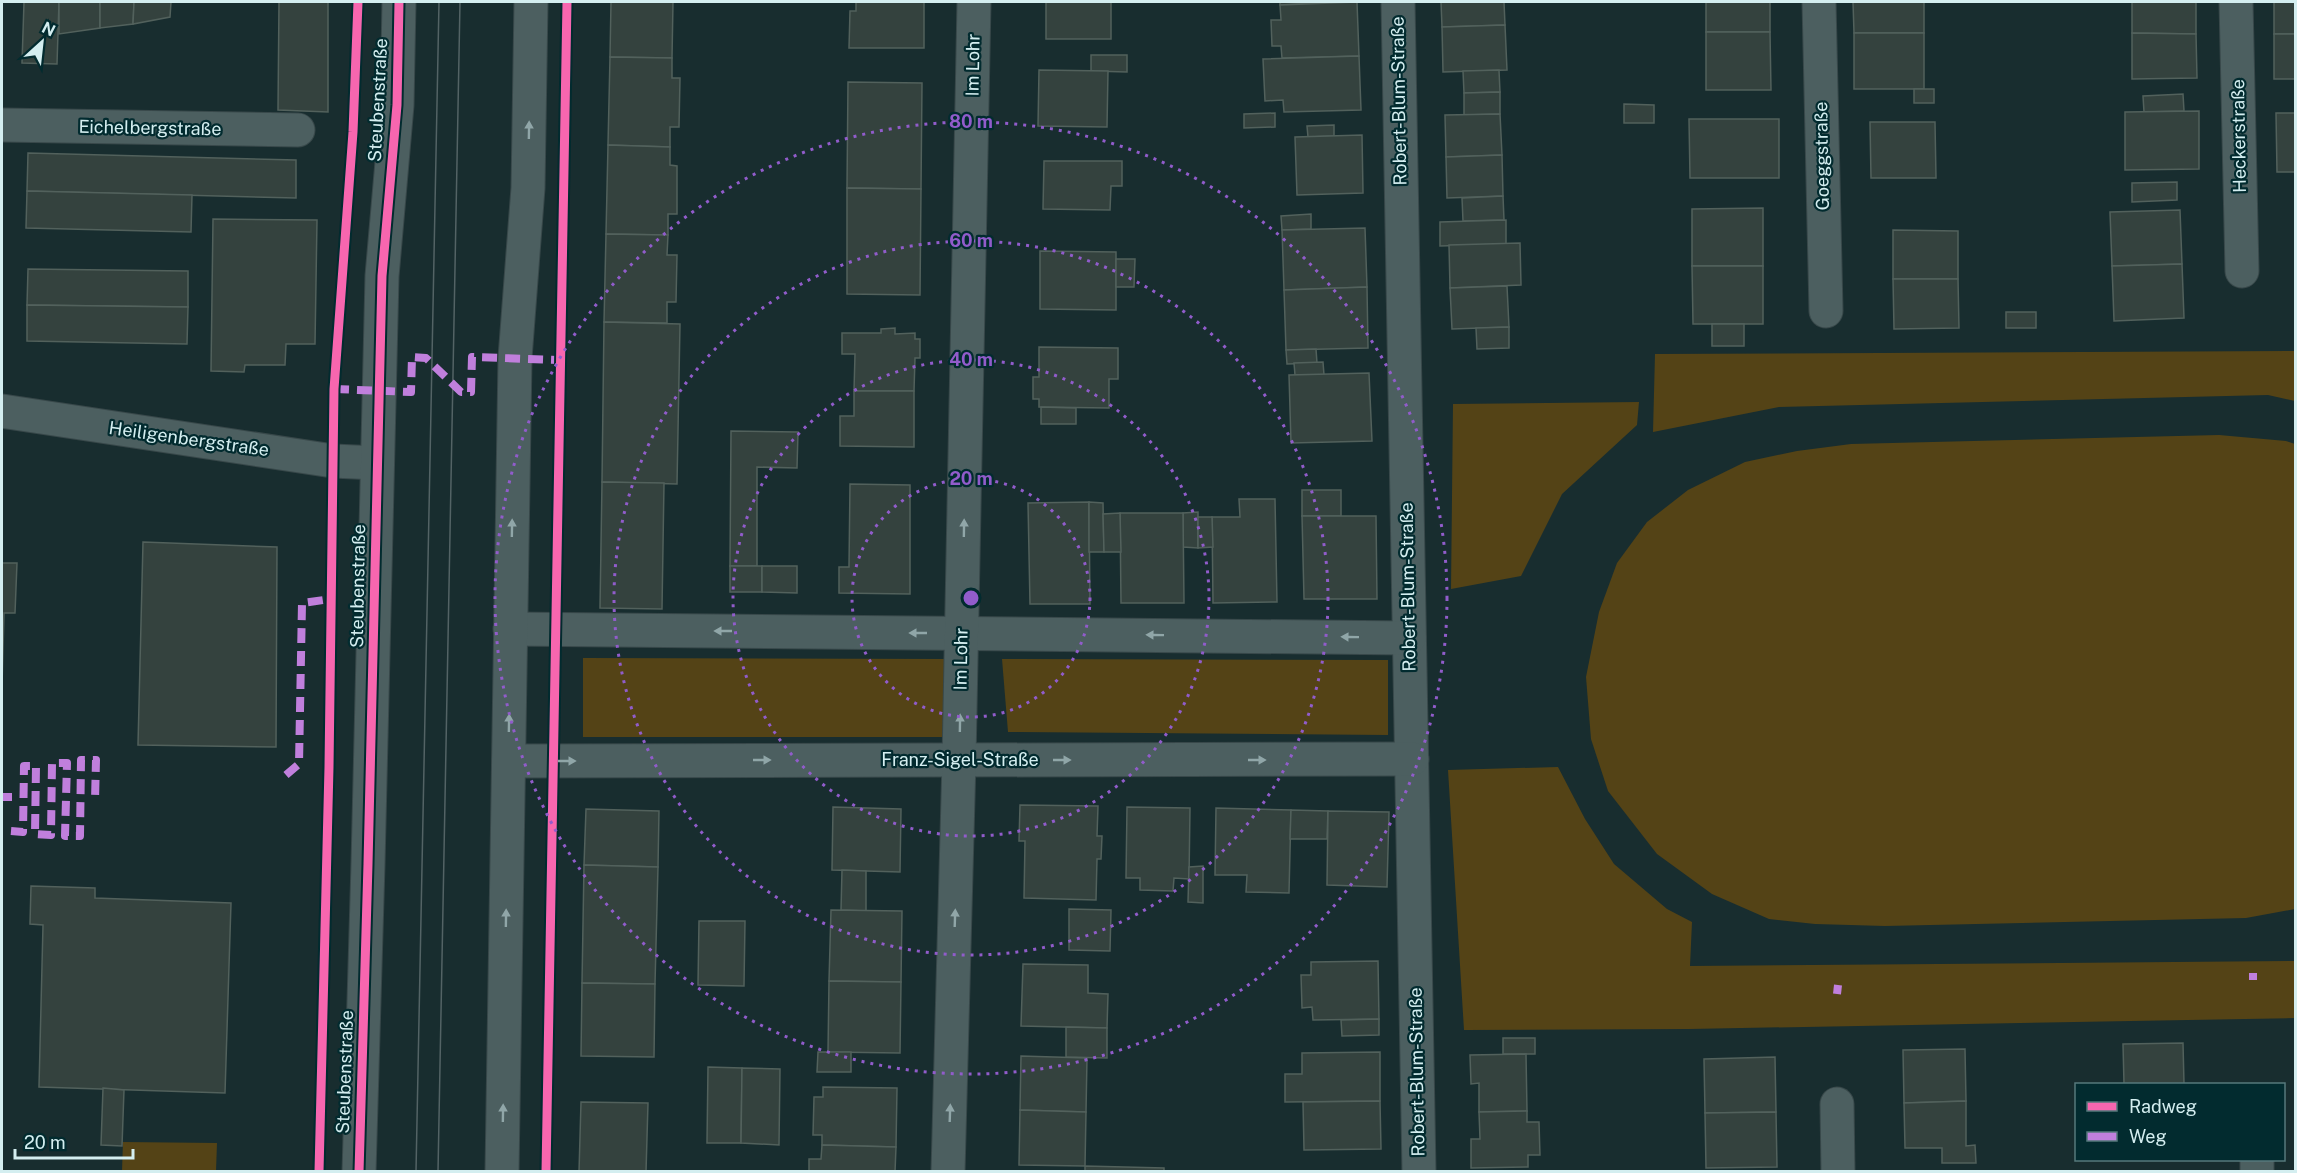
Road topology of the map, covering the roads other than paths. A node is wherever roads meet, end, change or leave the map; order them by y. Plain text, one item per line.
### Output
1 (399, 2) edge
2 (531, 2) edge
3 (975, 2) edge
4 (1398, 2) edge
5 (1819, 2) edge
6 (2236, 2) edge
7 (2, 126) edge
8 (298, 130) dead end
9 (2242, 271) dead end
10 (1826, 311) dead end
11 (2, 411) edge
12 (377, 463) junction
13 (510, 629) junction
14 (961, 633) junction
15 (1409, 638) junction
16 (1412, 759) junction
17 (959, 760) junction
18 (509, 761) junction
19 (1837, 1104) dead end
20 (359, 1172) edge
21 (502, 1172) edge
22 (948, 1172) edge
23 (1419, 1172) edge
24 (1838, 1172) edge

1 - 12 street, Steubenstraße
13 -> 2 street
14 -> 3 street, Im Lohr
4 - 15 street, Robert-Blum-Straße
5 - 10 street, Goeggstraße
6 - 9 street, Heckerstraße
7 - 8 street, Eichelbergstraße
11 - 12 street, Heiligenbergstraße
12 - 20 street, Steubenstraße
14 -> 13 street
18 -> 13 street
15 -> 14 street
17 -> 14 street, Im Lohr
15 - 16 street, Robert-Blum-Straße
17 -> 16 street, Franz-Sigel-Straße
16 - 23 street, Robert-Blum-Straße
18 -> 17 street, Franz-Sigel-Straße
22 -> 17 street, Im Lohr
21 -> 18 street
19 - 24 street

